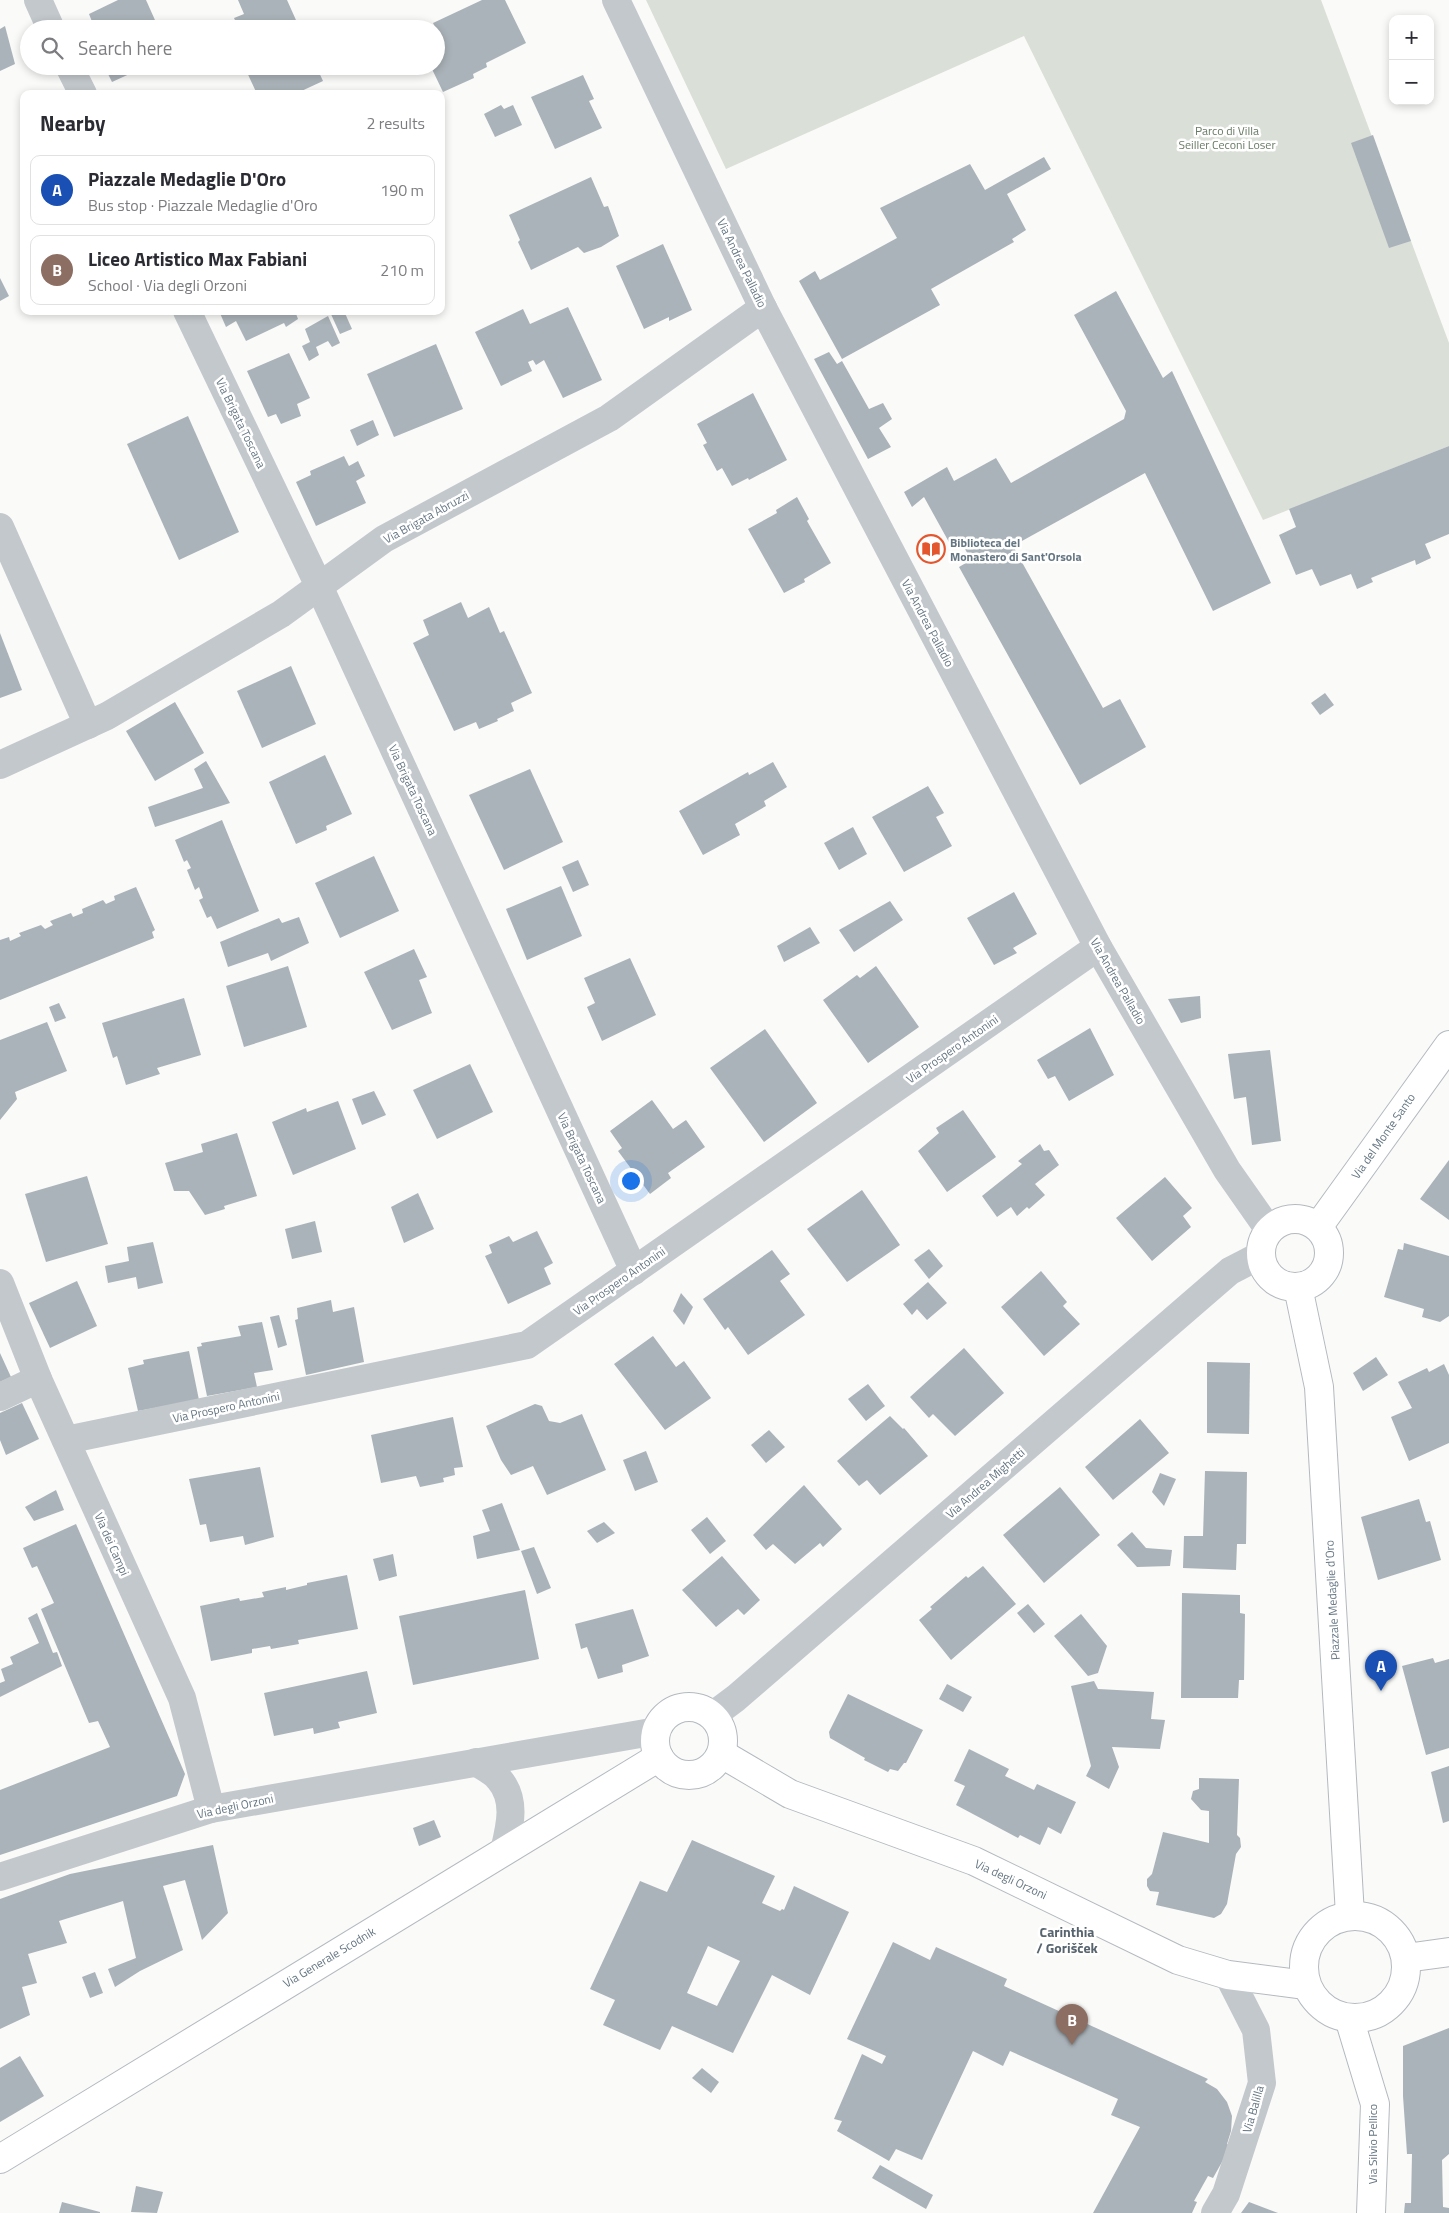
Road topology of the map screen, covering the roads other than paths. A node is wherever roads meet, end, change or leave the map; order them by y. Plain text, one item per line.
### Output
1 (38, 0) edge
2 (616, 0) edge
3 (47, 20) edge
4 (74, 75) edge
5 (81, 90) edge
6 (763, 308) junction
7 (189, 315) edge
8 (0, 527) edge
9 (319, 586) junction
10 (88, 725) junction
11 (0, 764) edge
12 (1098, 947) junction
13 (1449, 1045) edge
14 (1318, 1227) junction
15 (1265, 1243) junction
16 (634, 1271) junction
17 (0, 1284) edge
18 (1298, 1287) junction
19 (38, 1379) junction
20 (0, 1397) edge
21 (66, 1440) junction
22 (712, 1716) junction
23 (658, 1744) junction
24 (722, 1754) junction
25 (476, 1762) junction
26 (211, 1809) junction
27 (504, 1851) junction
28 (0, 1877) edge
29 (1350, 1915) junction
30 (1449, 1952) edge
31 (1406, 1966) junction
32 (1449, 1968) edge
33 (1228, 1975) junction
34 (1306, 1985) junction
35 (1348, 2018) junction
36 (0, 2159) edge
37 (1215, 2213) edge
38 (1371, 2213) edge

1 - 3 street
2 - 6 street, Via Andrea Palladio
4 - 5 street
6 - 9 street, Via Brigata Abruzzi
6 - 12 street, Via Andrea Palladio
7 - 9 street, Via Brigata Toscana
8 - 10 street
9 - 10 street, Via Brigata Abruzzi
9 - 16 street, Via Brigata Toscana
10 - 11 street, Via Brigata Abruzzi
12 - 15 street, Via Andrea Palladio
12 - 16 street, Via Prospero Antonini
13 - 14 main road, Via del Monte Santo
14 - 15 main road
14 - 18 main road
15 - 18 main road
15 - 22 street, Via Andrea Mighetti
16 - 21 street, Via Prospero Antonini
17 - 19 street, Via dei Campi
18 - 29 main road, Piazzale Medaglie d'Oro
19 - 20 street
19 - 21 street, Via dei Campi
21 - 26 street, Via dei Campi
22 - 23 main road
22 - 24 main road
23 - 24 main road
23 - 25 street, Via degli Orzoni
23 - 27 main road, Via Generale Scodnik
24 - 33 main road, Via degli Orzoni
25 - 26 street, Via degli Orzoni
25 - 27 street
26 - 28 street, Via degli Orzoni
27 - 36 main road, Via Generale Scodnik
29 - 31 main road
29 - 34 main road
30 - 31 main road
31 - 32 main road
31 - 35 main road
33 - 34 main road, Via degli Orzoni
33 - 37 street, Via Balilla
34 - 35 main road
35 - 38 main road, Via Silvio Pellico

